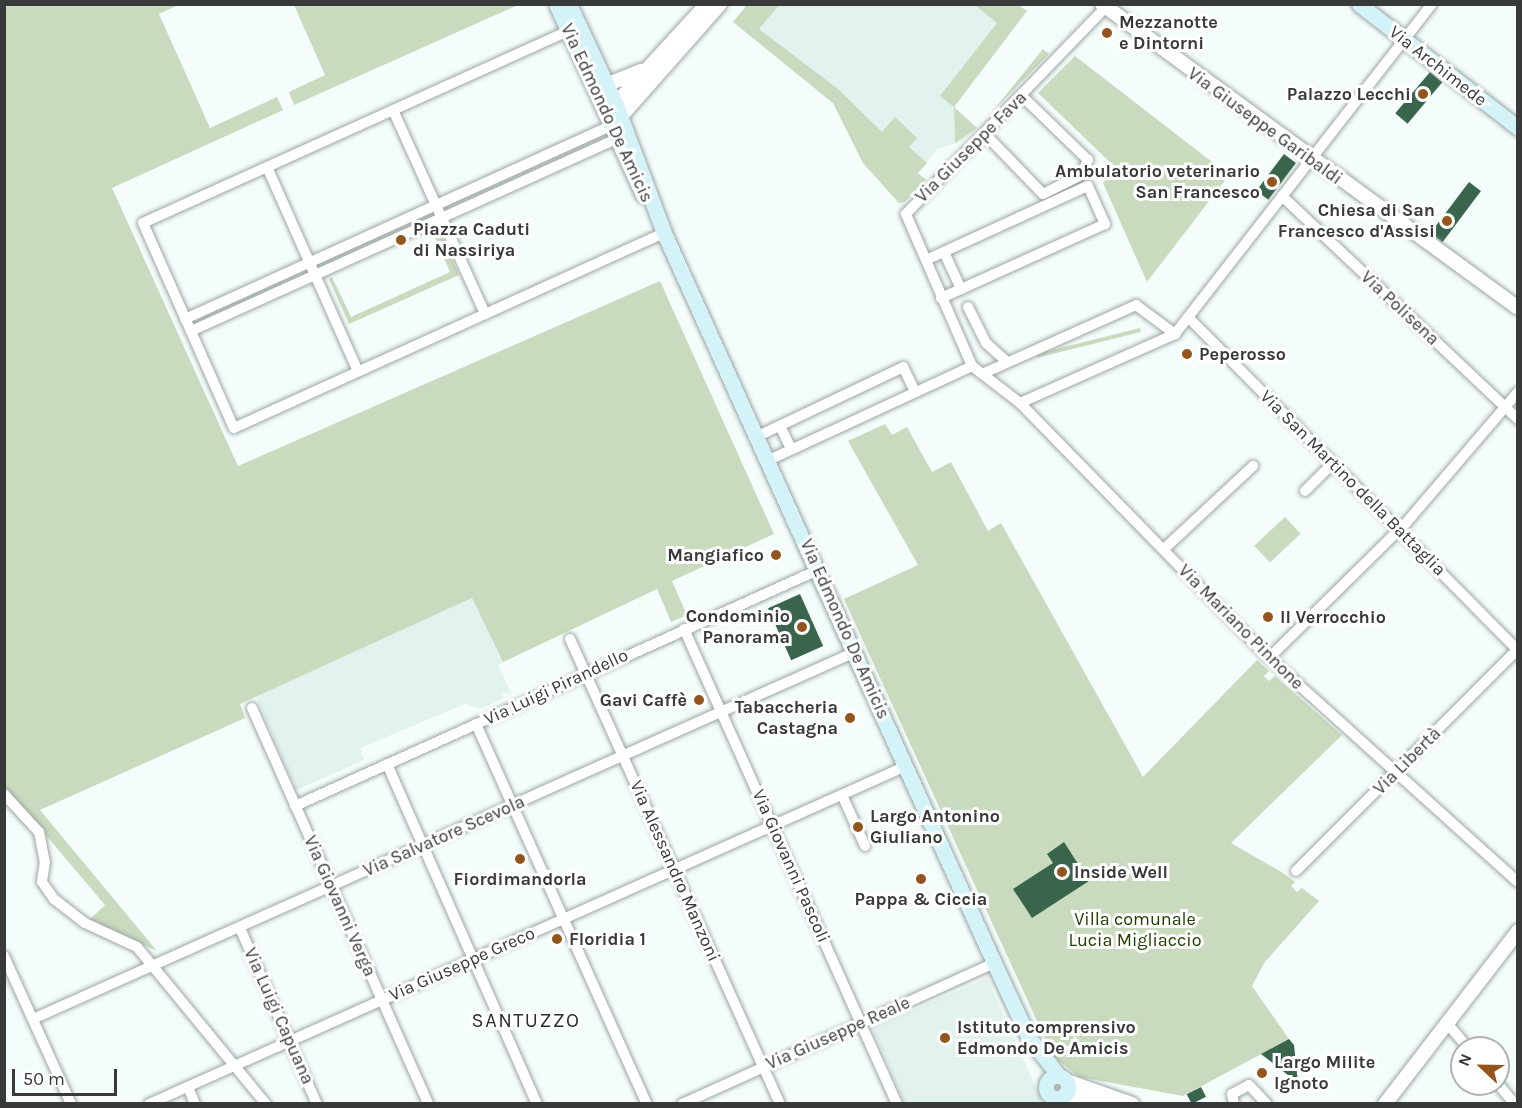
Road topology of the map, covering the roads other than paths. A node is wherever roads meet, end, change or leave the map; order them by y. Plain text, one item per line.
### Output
1 (556, 4) edge
2 (569, 4) edge
3 (706, 4) edge
4 (720, 4) edge
5 (1359, 4) edge
6 (1431, 4) edge
7 (1106, 6) edge
8 (568, 31) junction
9 (1404, 40) junction
10 (643, 70) junction
11 (606, 85) junction
12 (1022, 96) junction
13 (393, 110) junction
14 (614, 120) junction
15 (1518, 128) edge
16 (985, 134) junction
17 (1310, 159) junction
18 (267, 167) junction
19 (1282, 196) junction
20 (436, 205) junction
21 (441, 218) junction
22 (661, 227) junction
23 (944, 252) junction
24 (926, 260) junction
25 (309, 262) junction
26 (315, 275) junction
27 (961, 289) junction
28 (942, 298) junction
29 (968, 307) dead end
30 (1518, 308) edge
31 (485, 314) junction
32 (1188, 317) junction
33 (185, 319) junction
34 (191, 331) junction
35 (1175, 334) junction
36 (1007, 362) junction
37 (972, 366) junction
38 (358, 371) junction
39 (982, 374) junction
40 (915, 392) junction
41 (1518, 392) edge
42 (1020, 403) junction
43 (1505, 407) junction
44 (1518, 419) edge
45 (780, 426) junction
46 (758, 436) junction
47 (791, 449) junction
48 (770, 460) junction
49 (1333, 463) junction
50 (1253, 466) dead end
51 (1305, 491) dead end
52 (1398, 529) junction
53 (1164, 549) junction
54 (818, 570) junction
55 (684, 629) junction
56 (570, 639) dead end
57 (1517, 650) edge
58 (855, 652) junction
59 (1269, 658) junction
60 (587, 674) junction
61 (252, 708) dead end
62 (721, 711) junction
63 (476, 724) junction
64 (624, 755) junction
65 (387, 764) junction
66 (906, 766) junction
67 (1396, 772) junction
68 (4, 794) edge
69 (842, 795) junction
70 (514, 805) junction
71 (295, 806) junction
72 (772, 825) junction
73 (423, 845) junction
74 (865, 846) dead end
75 (674, 869) junction
76 (1296, 871) dead end
77 (1518, 882) edge
78 (331, 887) junction
79 (564, 919) junction
80 (240, 928) junction
81 (1518, 931) edge
82 (4, 956) edge
83 (473, 958) junction
84 (994, 963) junction
85 (154, 966) junction
86 (381, 999) junction
87 (33, 1019) junction
88 (860, 1022) junction
89 (1447, 1023) junction
90 (1458, 1036) edge
91 (289, 1040) junction
92 (234, 1065) junction
93 (763, 1067) junction
94 (188, 1087) junction
95 (1058, 1092) edge
96 (71, 1104) edge
97 (149, 1104) edge
98 (195, 1104) edge
99 (266, 1104) edge
100 (317, 1104) edge
101 (428, 1104) edge
102 (537, 1104) edge
103 (647, 1104) edge
104 (682, 1104) edge
105 (780, 1104) edge
106 (897, 1104) edge
107 (1124, 1104) edge
108 (1132, 1104) edge
109 (1234, 1104) edge
110 (1268, 1104) edge
111 (1385, 1104) edge

1 - 8 main road, Via Edmondo De Amicis
2 - 11 main road, Via Edmondo De Amicis
3 - 10 street
4 - 14 street
5 - 9 main road, Via Archimede
6 - 9 street
7 - 12 street, Via Giuseppe Fava
7 - 17 street, Via Giuseppe Garibaldi
8 - 13 street
8 - 14 main road, Via Edmondo De Amicis
9 - 15 main road, Via Archimede
9 - 17 street
10 - 11 street
10 - 14 street
11 - 14 main road, Via Edmondo De Amicis
12 - 16 street, Via Giuseppe Fava
12 - 16 street
13 - 18 street
13 - 20 street
14 - 20 street
14 - 21 street
14 - 22 main road, Via Edmondo De Amicis
16 - 24 street, Via Giuseppe Fava
17 - 19 street
17 - 30 street, Via Giuseppe Garibaldi
18 - 25 street
18 - 33 street
19 - 32 street
19 - 43 street, Via Polisena
20 - 21 street
20 - 25 street
21 - 26 street
21 - 31 street
22 - 31 street
22 - 46 main road, Via Edmondo De Amicis
23 - 24 street
23 - 27 street
23 - 27 street
24 - 28 street, Via Giuseppe Fava
25 - 26 street
25 - 33 street
26 - 34 street
26 - 38 street
27 - 28 street
28 - 37 street, Via Giuseppe Fava
29 - 36 street
31 - 38 street
32 - 35 street
32 - 49 street, Via San Martino della Battaglia
33 - 34 street
34 - 38 street
35 - 36 street
35 - 42 street
36 - 39 street
37 - 39 street, Via Mariano Pinnone
37 - 40 street
39 - 42 street, Via Mariano Pinnone
40 - 45 street
40 - 47 street
41 - 43 street
42 - 53 street, Via Mariano Pinnone
43 - 44 street, Via Polisena
43 - 52 street
45 - 46 street
45 - 47 street
46 - 48 main road, Via Edmondo De Amicis
47 - 48 street
48 - 54 main road, Via Edmondo De Amicis
49 - 51 street
49 - 52 street, Via San Martino della Battaglia
50 - 53 street
52 - 57 street, Via San Martino della Battaglia
52 - 59 street
53 - 59 street, Via Mariano Pinnone
54 - 55 street, Via Luigi Pirandello
54 - 58 main road, Via Edmondo De Amicis
55 - 60 street, Via Luigi Pirandello
55 - 62 street, Via Giovanni Pascoli
56 - 60 street, Via Alessandro Manzoni
57 - 67 street, Via Libertà
58 - 62 street, Via Salvatore Scevola
58 - 66 main road, Via Edmondo De Amicis
59 - 67 street, Via Mariano Pinnone
60 - 63 street, Via Luigi Pirandello
60 - 64 street, Via Alessandro Manzoni
61 - 71 street, Via Giovanni Verga
62 - 64 street, Via Salvatore Scevola
62 - 72 street, Via Giovanni Pascoli
63 - 65 street, Via Luigi Pirandello
63 - 70 street
64 - 70 street, Via Salvatore Scevola
64 - 75 street, Via Alessandro Manzoni
65 - 71 street, Via Luigi Pirandello
65 - 73 street
66 - 69 street, Via Giuseppe Greco
66 - 84 main road, Via Edmondo De Amicis
67 - 76 street, Via Libertà
67 - 77 street, Via Mariano Pinnone
68 - 85 street
69 - 72 street, Via Giuseppe Greco
69 - 74 street
70 - 73 street, Via Salvatore Scevola
70 - 79 street
71 - 78 street, Via Giovanni Verga
72 - 75 street, Via Giuseppe Greco
72 - 88 street, Via Giovanni Pascoli
73 - 78 street, Via Salvatore Scevola
73 - 83 street
75 - 79 street, Via Giuseppe Greco
75 - 93 street, Via Alessandro Manzoni
78 - 80 street, Via Salvatore Scevola
78 - 86 street, Via Giovanni Verga
79 - 83 street, Via Giuseppe Greco
79 - 103 street
80 - 85 street, Via Salvatore Scevola
80 - 91 street, Via Luigi Capuana
81 - 89 street
82 - 87 street
83 - 86 street, Via Giuseppe Greco
83 - 102 street
84 - 88 street, Via Giuseppe Reale
84 - 95 main road, Via Edmondo De Amicis
85 - 87 street, Via Salvatore Scevola
85 - 92 street
86 - 91 street, Via Giuseppe Greco
86 - 101 street, Via Giovanni Verga
87 - 96 street
88 - 93 street, Via Giuseppe Reale
88 - 106 street, Via Giovanni Pascoli
89 - 90 street
89 - 111 street
91 - 92 street, Via Giuseppe Greco
91 - 100 street, Via Luigi Capuana
92 - 94 street, Via Giuseppe Greco
92 - 99 street
93 - 104 street, Via Giuseppe Reale
93 - 105 street, Via Alessandro Manzoni
94 - 97 street, Via Giuseppe Greco
94 - 98 street
95 - 107 street
95 - 108 street
109 - 110 street

